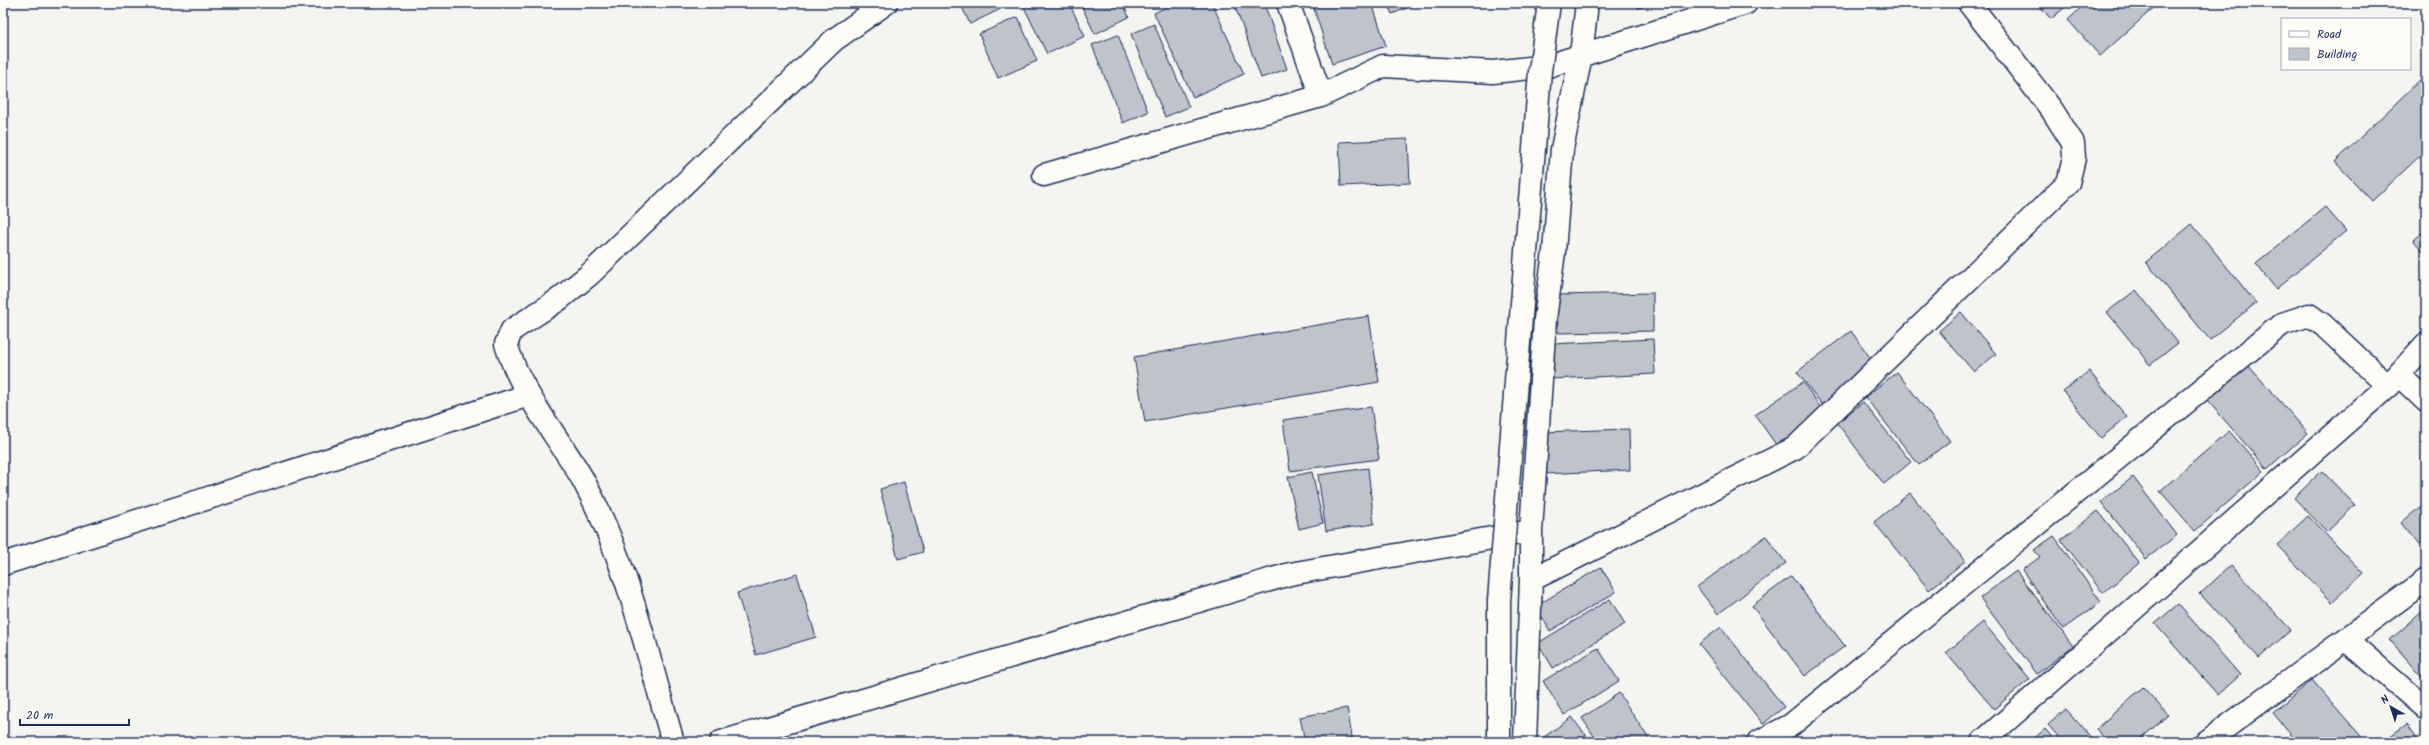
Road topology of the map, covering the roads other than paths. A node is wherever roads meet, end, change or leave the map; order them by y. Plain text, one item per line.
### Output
1 (886, 3) edge
2 (1288, 3) edge
3 (1549, 3) edge
4 (1587, 3) edge
5 (1746, 3) edge
6 (1969, 3) edge
7 (1581, 55) junction
8 (1321, 96) junction
9 (1044, 175) dead end
10 (2426, 344) edge
11 (2393, 380) junction
12 (529, 395) junction
13 (2426, 401) edge
14 (1531, 531) junction
15 (3, 564) edge
16 (1531, 580) junction
17 (2426, 580) edge
18 (2347, 640) junction
19 (2426, 709) edge
20 (673, 742) edge
21 (721, 742) edge
22 (1499, 742) edge
23 (1525, 742) edge
24 (1758, 742) edge
25 (1982, 742) edge
26 (2206, 742) edge

1 - 12 street
2 - 8 street
3 - 22 street, bridge
4 - 7 street
5 - 7 street
6 - 16 street
7 - 8 street
7 - 14 street
8 - 9 street
10 - 11 street
11 - 13 street
11 - 24 street
11 - 25 street
12 - 15 street
12 - 20 street
14 - 16 street
14 - 21 street
16 - 23 street
17 - 18 street
18 - 19 street
18 - 26 street

